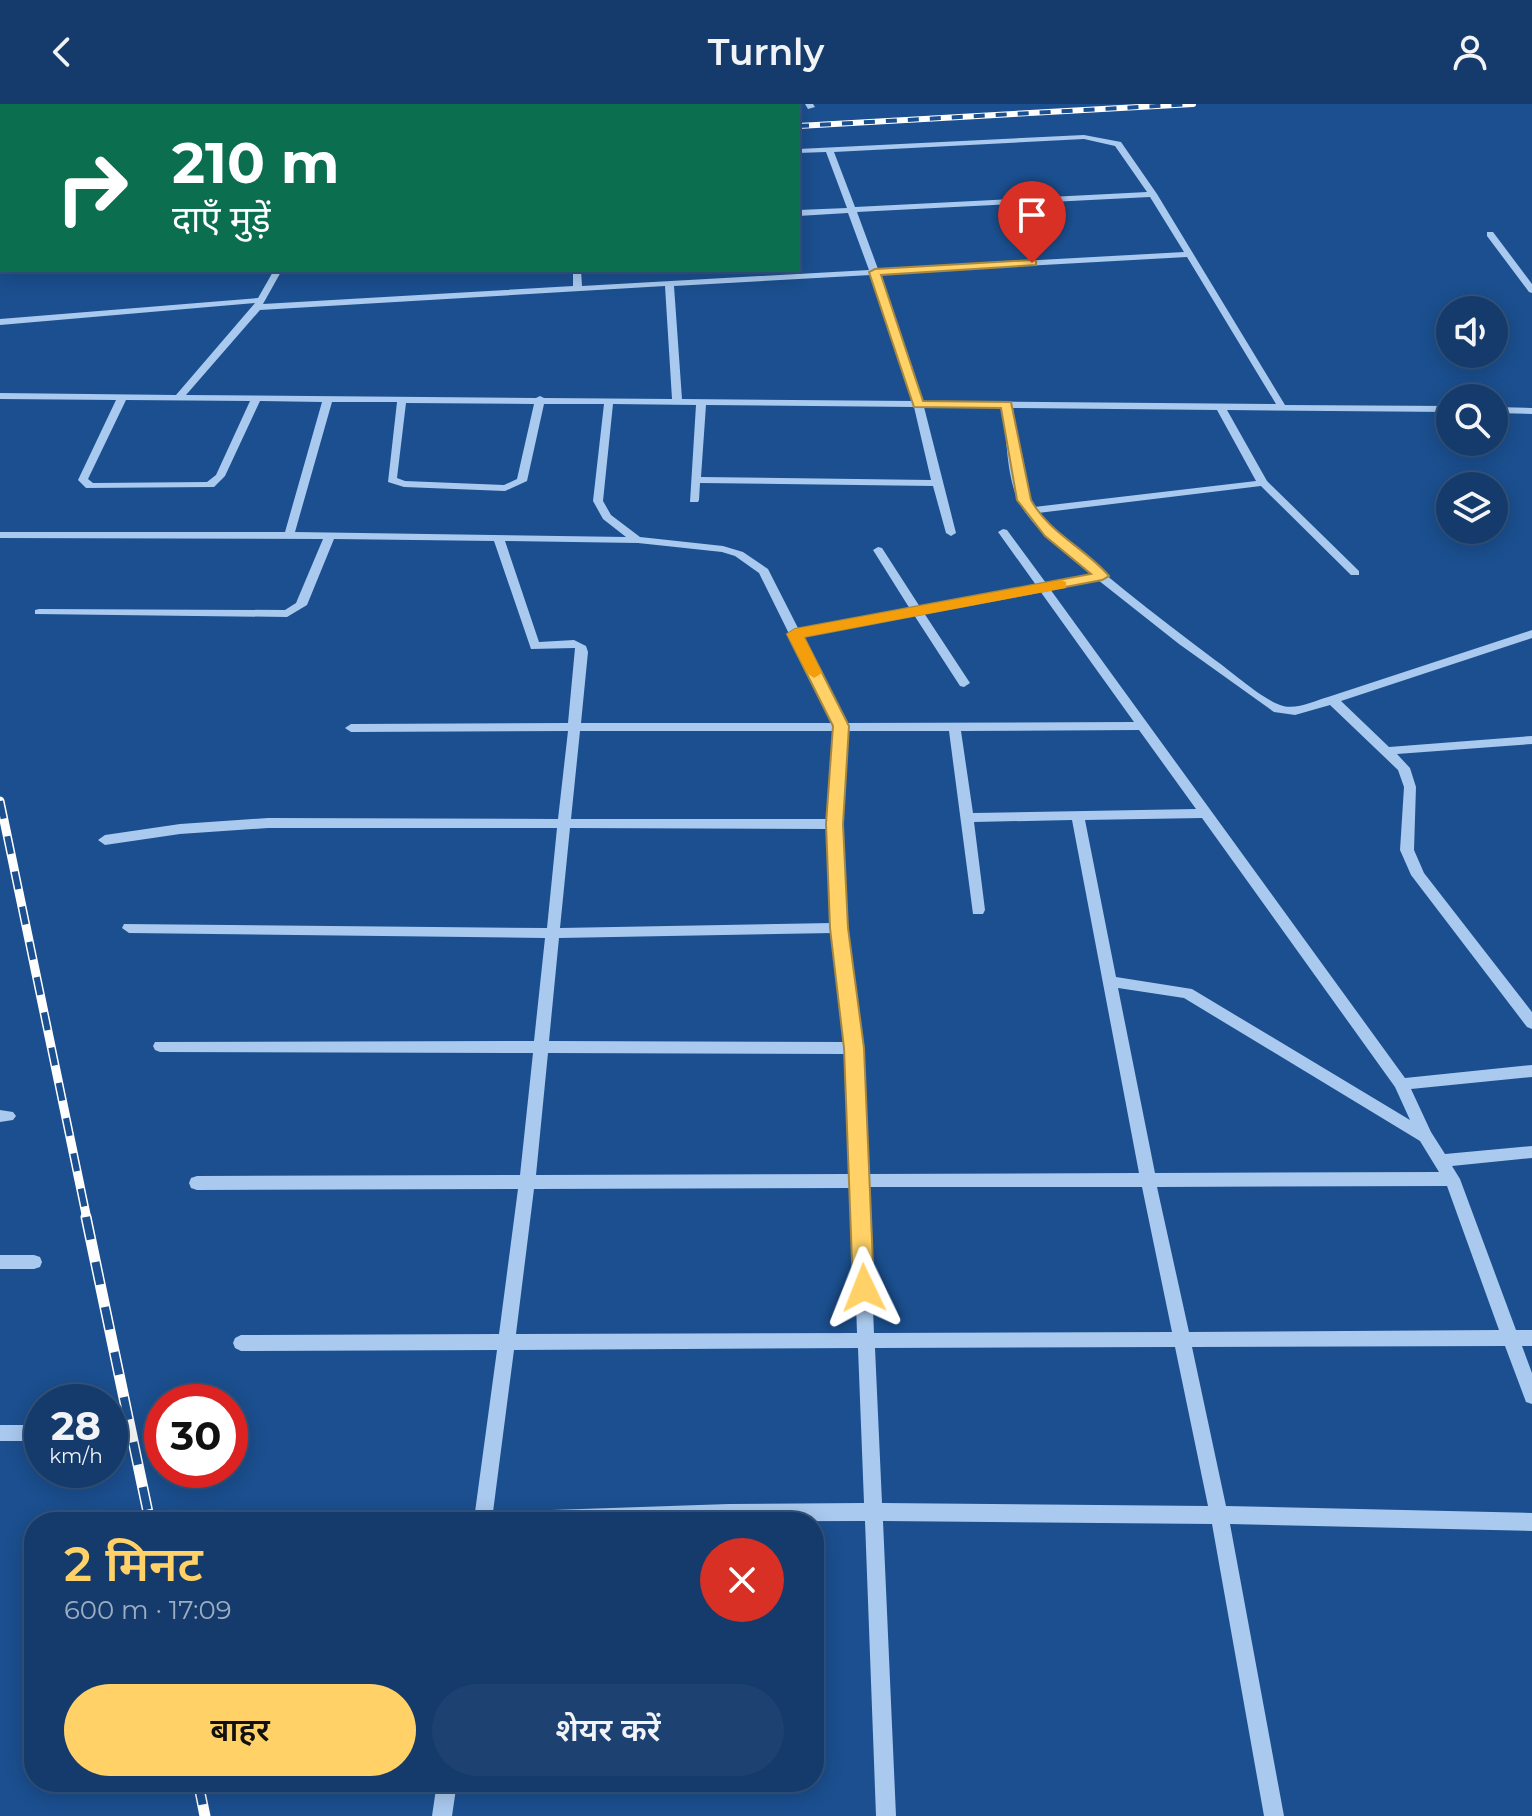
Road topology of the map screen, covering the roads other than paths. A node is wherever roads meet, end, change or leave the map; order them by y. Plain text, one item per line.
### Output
1 (829, 150) junction
2 (800, 151) edge
3 (1153, 194) junction
4 (852, 210) junction
5 (800, 213) edge
6 (1490, 234) dead end
7 (1189, 254) junction
8 (277, 272) edge
9 (577, 272) edge
10 (875, 272) junction
11 (1520, 274) junction
12 (1532, 274) edge
13 (669, 284) junction
14 (578, 289) junction
15 (1532, 290) edge
16 (259, 304) junction
17 (0, 322) edge
18 (0, 396) edge
19 (123, 396) junction
20 (179, 397) junction
21 (257, 397) junction
22 (328, 399) junction
23 (402, 399) junction
24 (540, 399) junction
25 (609, 400) junction
26 (677, 401) junction
27 (701, 401) junction
28 (1007, 404) junction
29 (918, 405) junction
30 (1220, 406) junction
31 (1282, 407) junction
32 (1436, 409) edge
33 (1508, 410) edge
34 (1532, 411) edge
35 (696, 480) junction
36 (935, 483) junction
37 (1263, 483) junction
38 (694, 500) dead end
39 (1030, 511) junction
40 (1003, 532) dead end
41 (951, 533) dead end
42 (0, 535) edge
43 (289, 535) junction
44 (329, 537) junction
45 (499, 540) junction
46 (638, 540) junction
47 (878, 550) dead end
48 (1355, 573) dead end
49 (1102, 576) junction
50 (1044, 588) junction
51 (39, 612) dead end
52 (917, 612) junction
53 (795, 634) junction
54 (1532, 634) edge
55 (964, 683) dead end
56 (1332, 700) junction
57 (841, 726) junction
58 (954, 726) junction
59 (1145, 726) junction
60 (351, 728) dead end
61 (572, 729) junction
62 (1532, 740) edge
63 (1386, 751) junction
64 (1207, 813) junction
65 (1078, 816) junction
66 (967, 818) junction
67 (566, 823) junction
68 (835, 824) junction
69 (105, 840) dead end
70 (978, 910) dead end
71 (129, 928) dead end
72 (839, 928) junction
73 (555, 933) junction
74 (1110, 981) junction
75 (1532, 1023) edge
76 (160, 1046) dead end
77 (542, 1047) junction
78 (854, 1048) junction
79 (1532, 1071) edge
80 (1401, 1084) junction
81 (1426, 1138) junction
82 (1532, 1152) edge
83 (1442, 1161) junction
84 (1452, 1179) junction
85 (1148, 1180) junction
86 (859, 1181) junction
87 (527, 1182) junction
88 (197, 1183) dead end
89 (0, 1262) edge
90 (34, 1262) dead end
91 (1182, 1338) junction
92 (1532, 1338) edge
93 (1513, 1339) junction
94 (508, 1342) junction
95 (866, 1342) junction
96 (241, 1343) dead end
97 (1532, 1396) edge
98 (0, 1433) edge
99 (24, 1433) edge
100 (873, 1511) junction
101 (484, 1512) edge
102 (824, 1512) edge
103 (1219, 1514) junction
104 (1532, 1522) edge
105 (446, 1792) edge
106 (442, 1816) edge
107 (886, 1816) edge
108 (1274, 1816) edge

1 - 2 street
1 - 3 street
1 - 4 street
3 - 4 street
3 - 7 street
4 - 5 street
4 - 10 street
6 - 11 street
7 - 10 street
7 - 31 street
8 - 16 street
9 - 14 street
10 - 13 street
10 - 29 street
11 - 12 street
11 - 15 street
13 - 14 street
13 - 26 street
14 - 16 street
16 - 17 street
16 - 20 street
18 - 19 street
19 - 20 street
19 - 21 street
20 - 21 street
21 - 22 street
22 - 23 street
22 - 43 street
23 - 24 street
23 - 24 street
24 - 25 street
25 - 26 street
25 - 46 street
26 - 27 street
27 - 29 street
27 - 35 street
28 - 29 street
28 - 30 street
28 - 39 street
29 - 36 street
30 - 31 street
30 - 37 street
31 - 32 street
33 - 34 street
35 - 36 street
35 - 38 street
36 - 41 street
37 - 39 street
37 - 48 street
39 - 49 street
40 - 50 street
42 - 43 street
43 - 44 street
44 - 45 street
44 - 51 street
45 - 46 street
45 - 61 street
46 - 53 street
47 - 52 street
49 - 50 street
49 - 56 street
50 - 52 street
50 - 59 street
52 - 53 street
52 - 55 street
53 - 57 street
54 - 56 street
56 - 63 street
57 - 58 street
57 - 61 street
57 - 68 street
58 - 59 street
58 - 66 street
59 - 64 street
60 - 61 street
61 - 67 street
62 - 63 street
63 - 75 street
64 - 65 street
64 - 80 street
65 - 66 street
65 - 74 street
66 - 70 street
67 - 68 street
67 - 69 street
67 - 73 street
68 - 72 street
71 - 73 street
72 - 73 street
72 - 78 street
73 - 77 street
74 - 81 street
74 - 85 street
76 - 77 street
77 - 78 street
77 - 87 street
78 - 86 street
79 - 80 street
80 - 81 street
81 - 83 street
82 - 83 street
83 - 84 street
84 - 85 street
84 - 93 street
85 - 86 street
85 - 91 street
86 - 87 street
86 - 95 street
87 - 88 street
87 - 94 street
89 - 90 street
91 - 93 street
91 - 95 street
91 - 103 street
92 - 93 street
93 - 97 street
94 - 95 street
94 - 96 street
94 - 101 street
95 - 100 street
98 - 99 street
100 - 102 street
100 - 103 street
100 - 107 street
103 - 104 street
103 - 108 street
105 - 106 street

